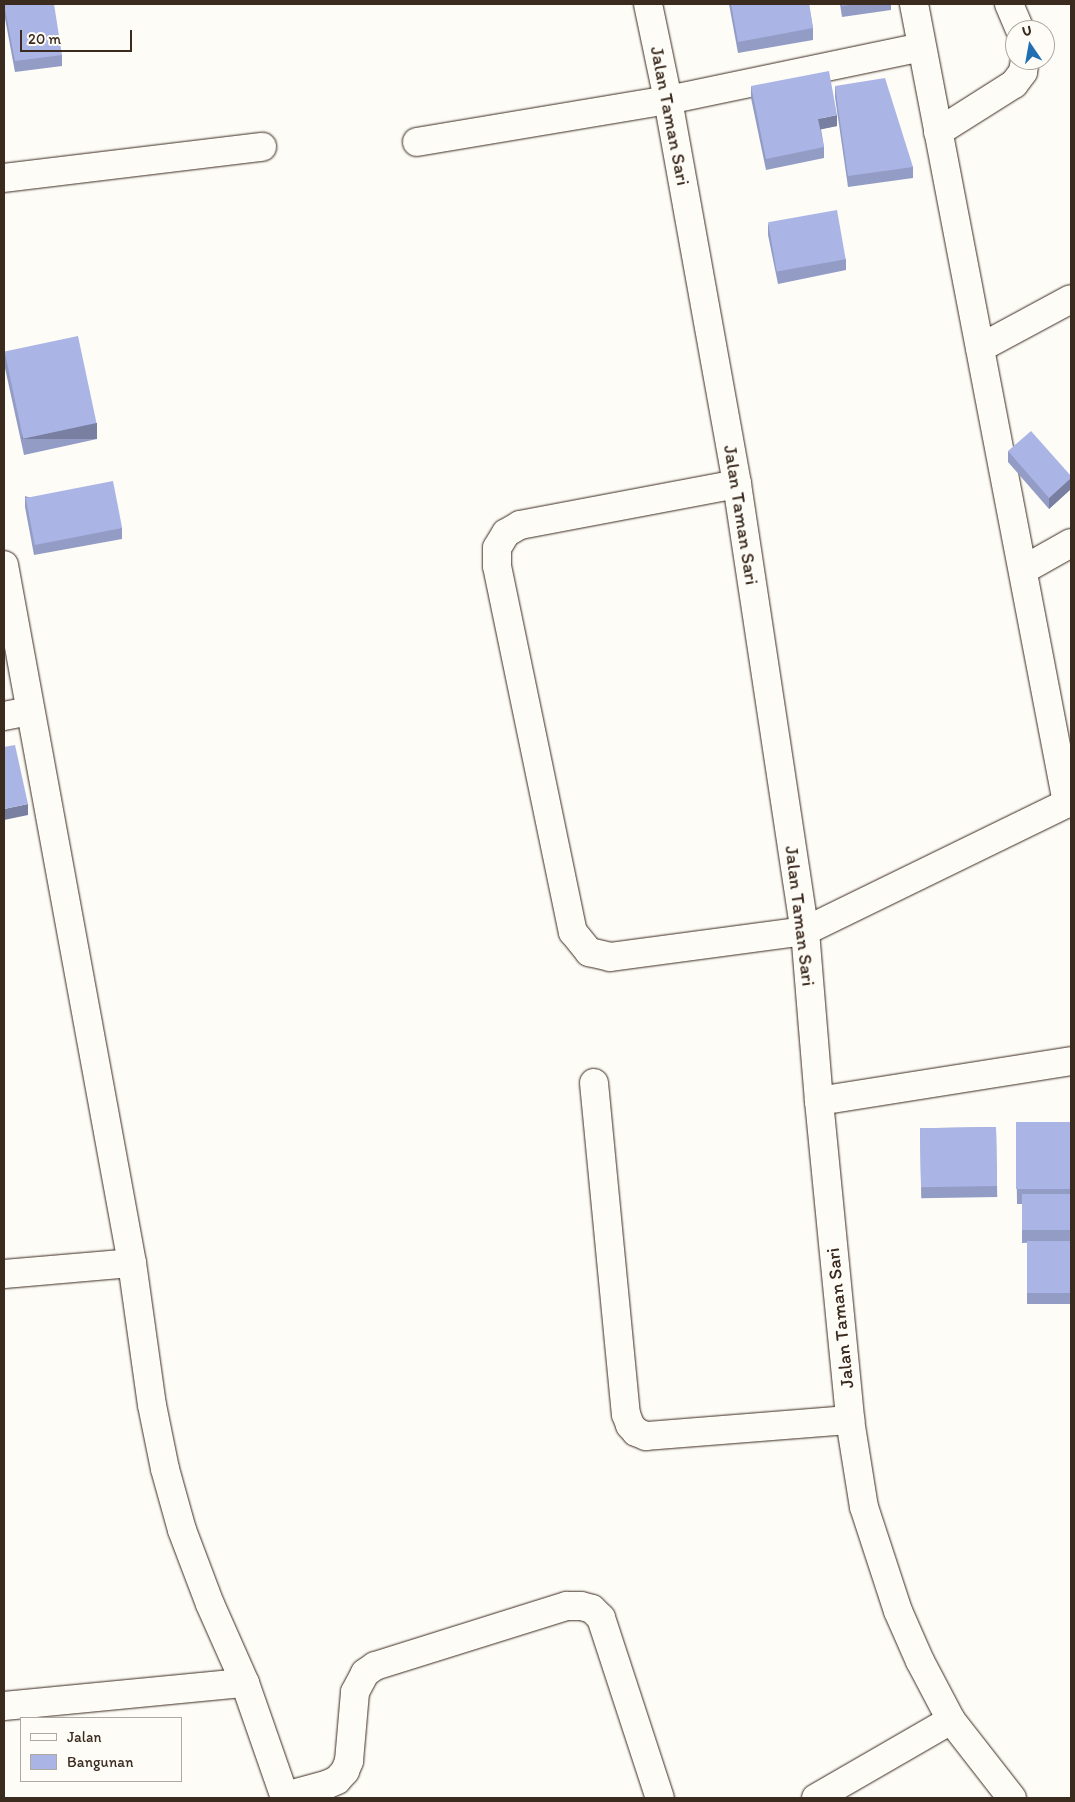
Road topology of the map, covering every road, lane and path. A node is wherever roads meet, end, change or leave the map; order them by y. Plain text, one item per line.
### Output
1 (648, 4) edge
2 (914, 4) edge
3 (1009, 4) edge
4 (1016, 20) edge
5 (922, 47) junction
6 (1023, 70) edge
7 (668, 100) junction
8 (938, 132) junction
9 (417, 142) dead end
10 (262, 147) dead end
11 (4, 178) edge
12 (1071, 299) edge
13 (980, 348) junction
14 (737, 484) junction
15 (1071, 543) edge
16 (4, 565) edge
17 (1022, 570) junction
18 (6, 597) edge
19 (17, 713) edge
20 (1069, 802) edge
21 (805, 930) junction
22 (1071, 1061) edge
23 (594, 1083) dead end
24 (819, 1101) junction
25 (132, 1263) junction
26 (4, 1274) edge
27 (850, 1420) junction
28 (244, 1683) junction
29 (4, 1706) edge
30 (951, 1720) junction
31 (285, 1797) edge
32 (660, 1798) edge
33 (816, 1798) edge
34 (1012, 1798) edge

1 - 7 street, Jalan Taman Sari
2 - 5 street
3 - 4 street
5 - 7 street
5 - 8 street
6 - 8 street
7 - 9 street
7 - 14 street, Jalan Taman Sari
8 - 13 street
10 - 11 street
12 - 13 street
13 - 17 street
14 - 21 street, Jalan Taman Sari
14 - 21 street
15 - 17 street
16 - 18 street
17 - 20 street
18 - 19 street
19 - 25 street
20 - 21 street
21 - 24 street, Jalan Taman Sari
22 - 24 street
23 - 27 street
24 - 27 street, Jalan Taman Sari
25 - 26 street
25 - 28 street
27 - 30 street, Jalan Taman Sari
28 - 29 street
28 - 31 street
30 - 33 street
30 - 34 street, Jalan Taman Sari
31 - 32 street

